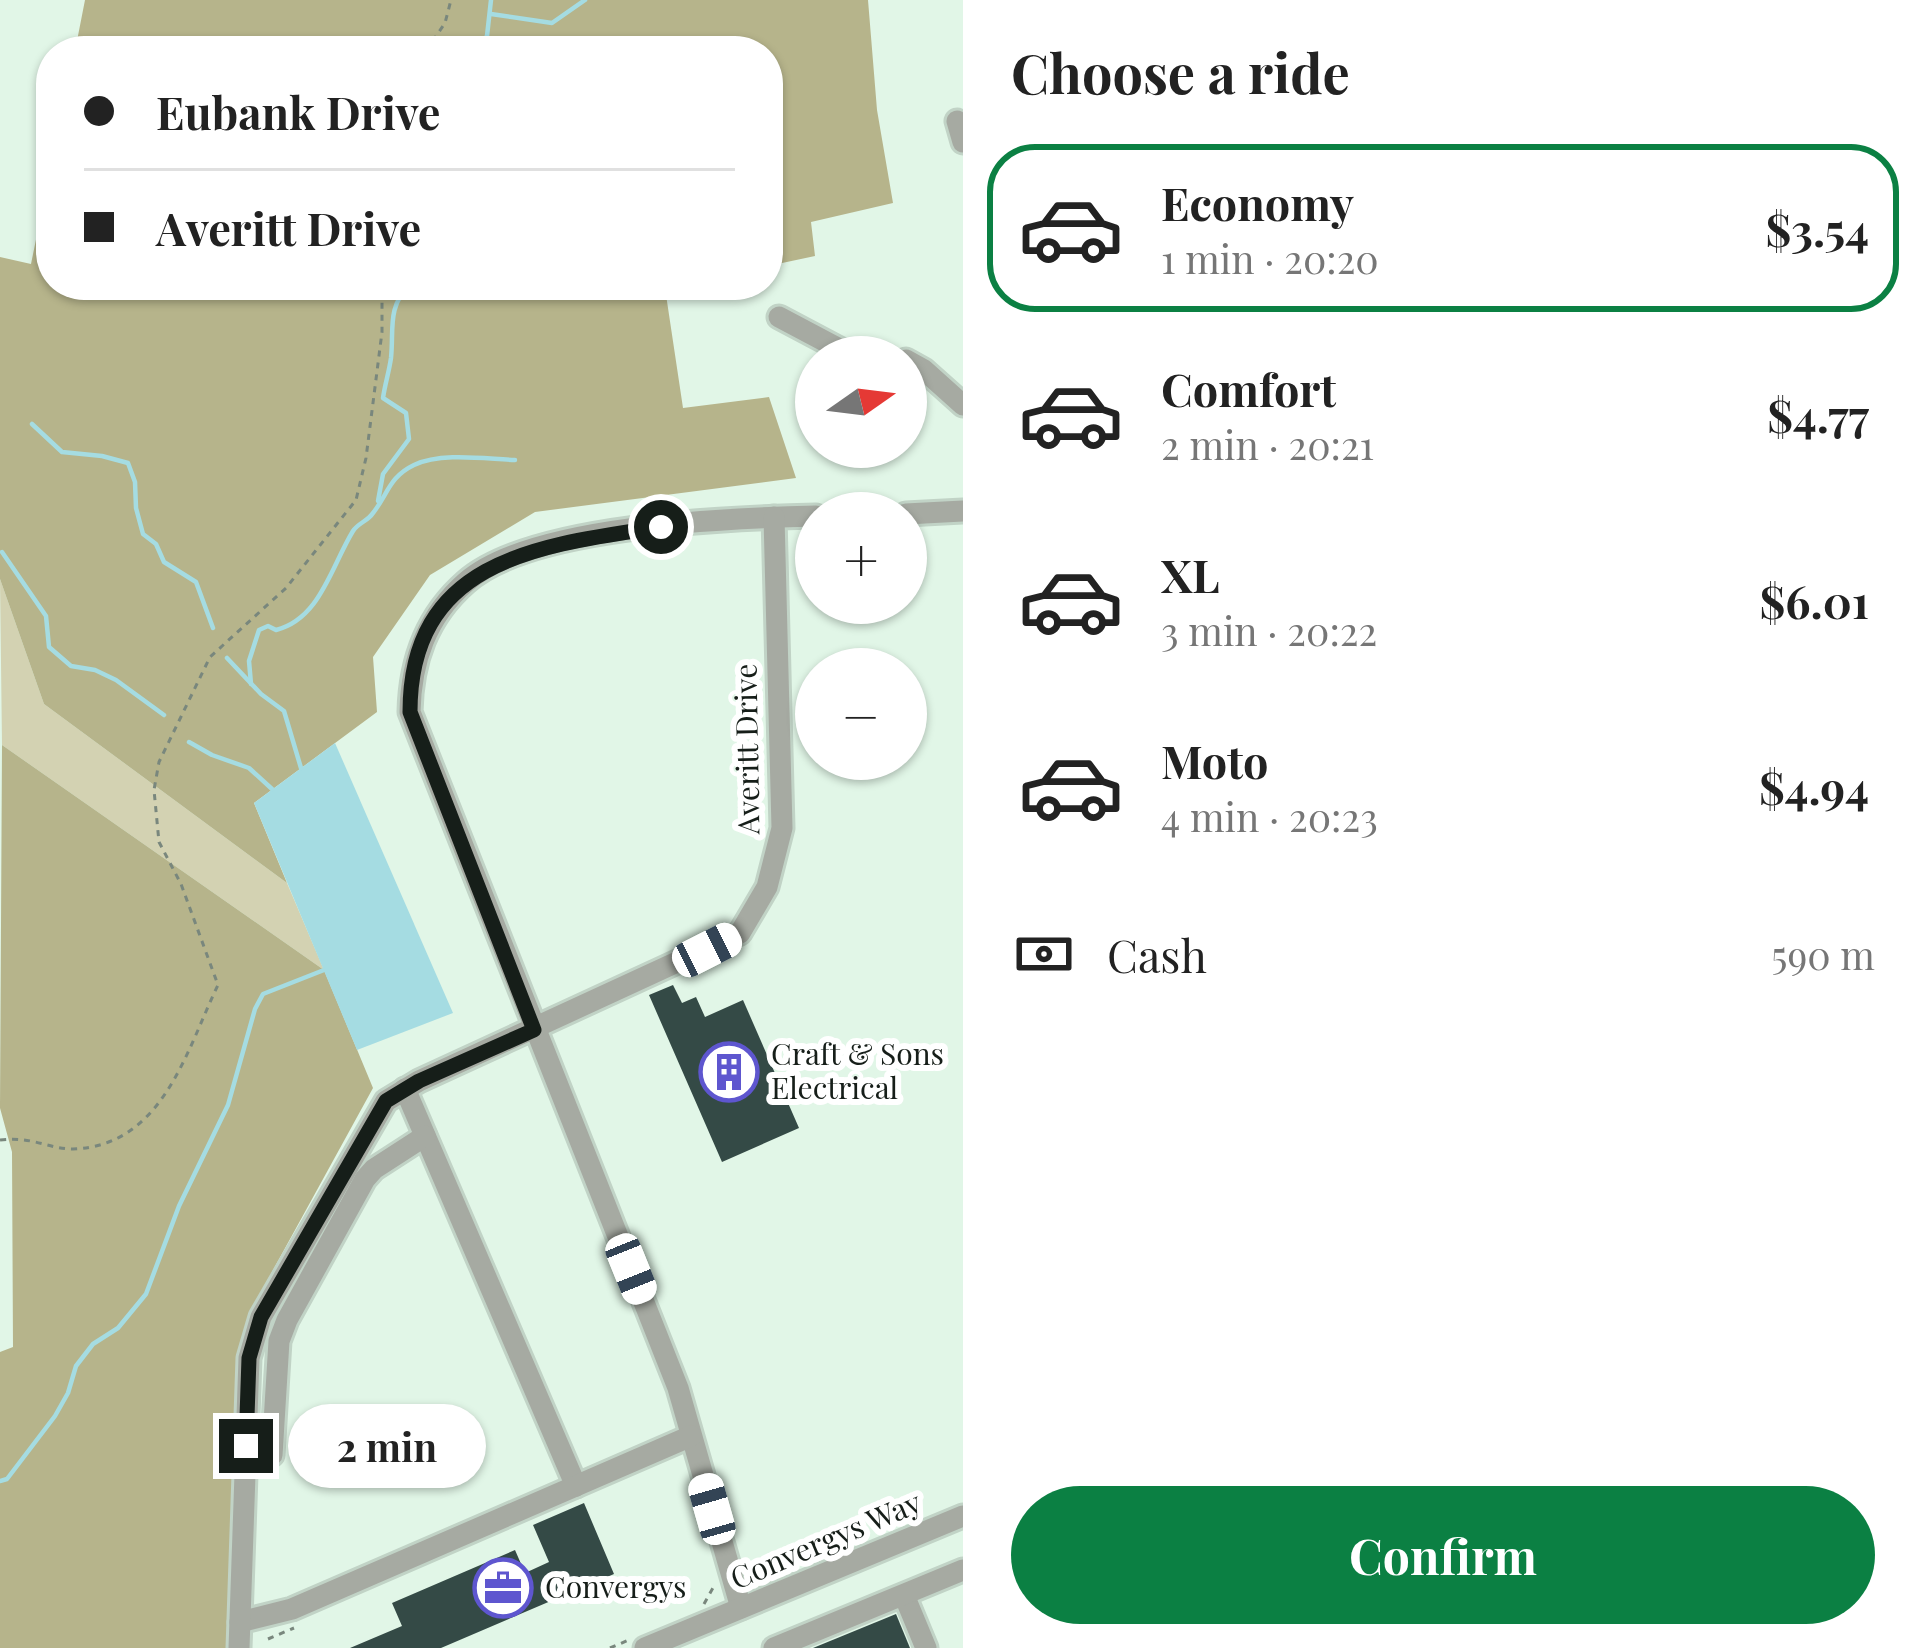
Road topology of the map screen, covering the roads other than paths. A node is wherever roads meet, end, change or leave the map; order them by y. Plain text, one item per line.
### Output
1 (779, 317) dead end
2 (815, 336) edge
3 (927, 373) edge
4 (963, 405) edge
5 (963, 511) edge
6 (927, 513) edge
7 (795, 516) edge
8 (773, 517) junction
9 (534, 1030) junction
10 (405, 1090) junction
11 (425, 1136) junction
12 (691, 1436) junction
13 (272, 1455) dead end
14 (576, 1486) junction
15 (963, 1516) edge
16 (963, 1570) edge
17 (904, 1595) junction
18 (741, 1608) junction
19 (240, 1622) junction
20 (637, 1644) edge
21 (239, 1648) edge
22 (774, 1648) edge
23 (926, 1648) edge

1 - 2 street
3 - 4 street
5 - 6 street
7 - 8 street
8 - 9 street, Averitt Drive
8 - 9 street
9 - 10 street, Averitt Drive
9 - 12 street
10 - 11 street
10 - 19 street, Averitt Drive
11 - 13 street
11 - 14 street
12 - 14 street
12 - 18 street
14 - 19 street
15 - 18 street, Convergys Way
16 - 17 street
17 - 22 street
17 - 23 street
18 - 20 street, Convergys Way
19 - 21 street, Averitt Drive

